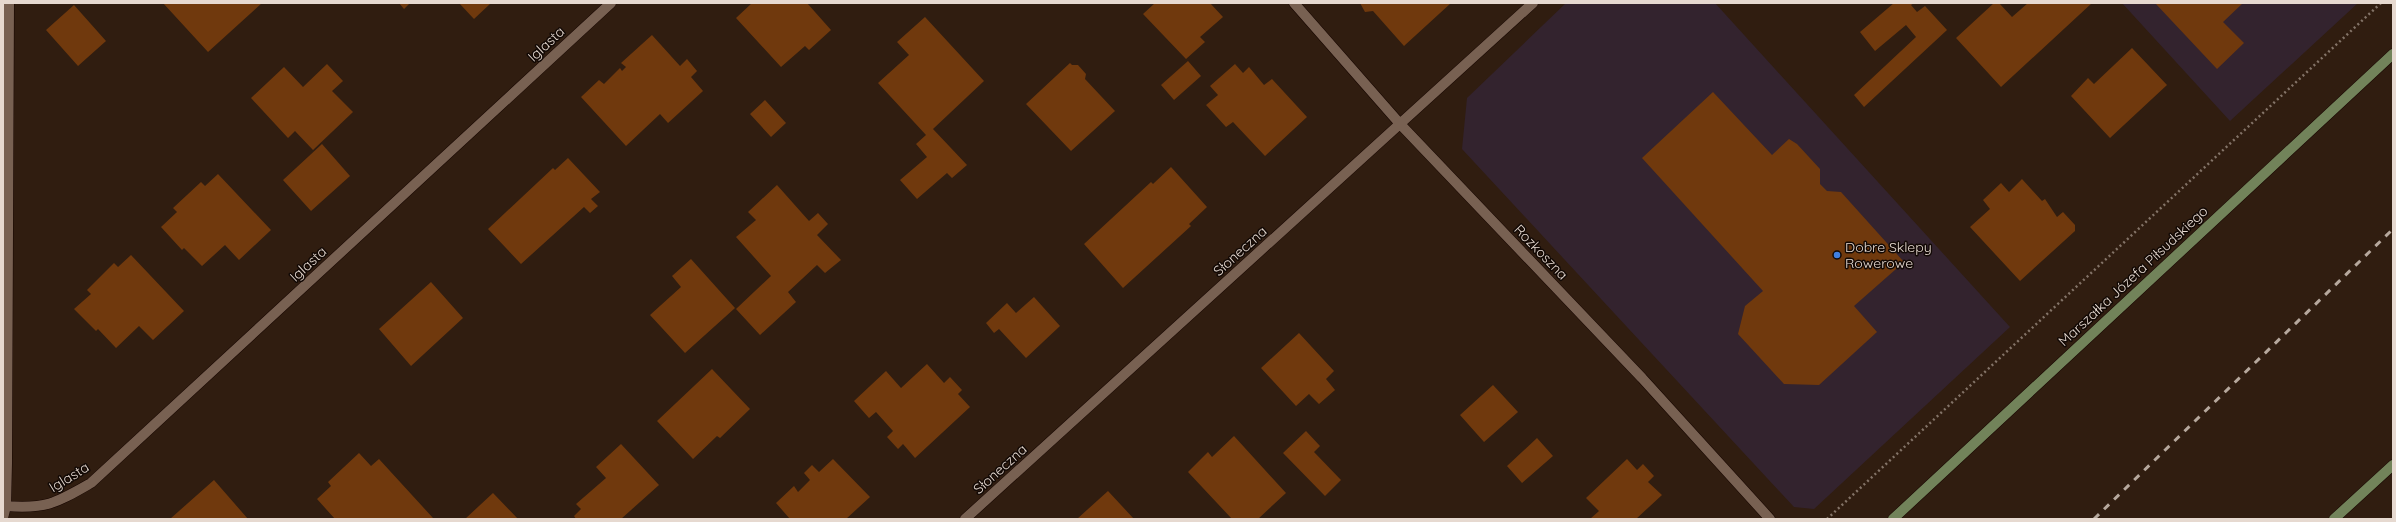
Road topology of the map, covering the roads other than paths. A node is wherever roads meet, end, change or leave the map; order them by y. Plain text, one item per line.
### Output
1 (10, 3) edge
2 (611, 3) edge
3 (1294, 3) edge
4 (1533, 3) edge
5 (2393, 54) edge
6 (1401, 125) junction
7 (5, 464) edge
8 (2393, 465) edge
9 (6, 506) junction
10 (3, 518) edge
11 (965, 519) edge
12 (1770, 519) edge
13 (1893, 519) edge
14 (2334, 519) edge

1 - 7 street
2 - 9 street, Iglasta
3 - 6 street, Rozkoszna
4 - 6 street, Słoneczna
5 - 13 main road, Marszałka Józefa Piłsudskiego
6 - 11 street, Słoneczna
6 - 12 street, Rozkoszna
7 - 9 street
8 - 14 main road
9 - 10 street

